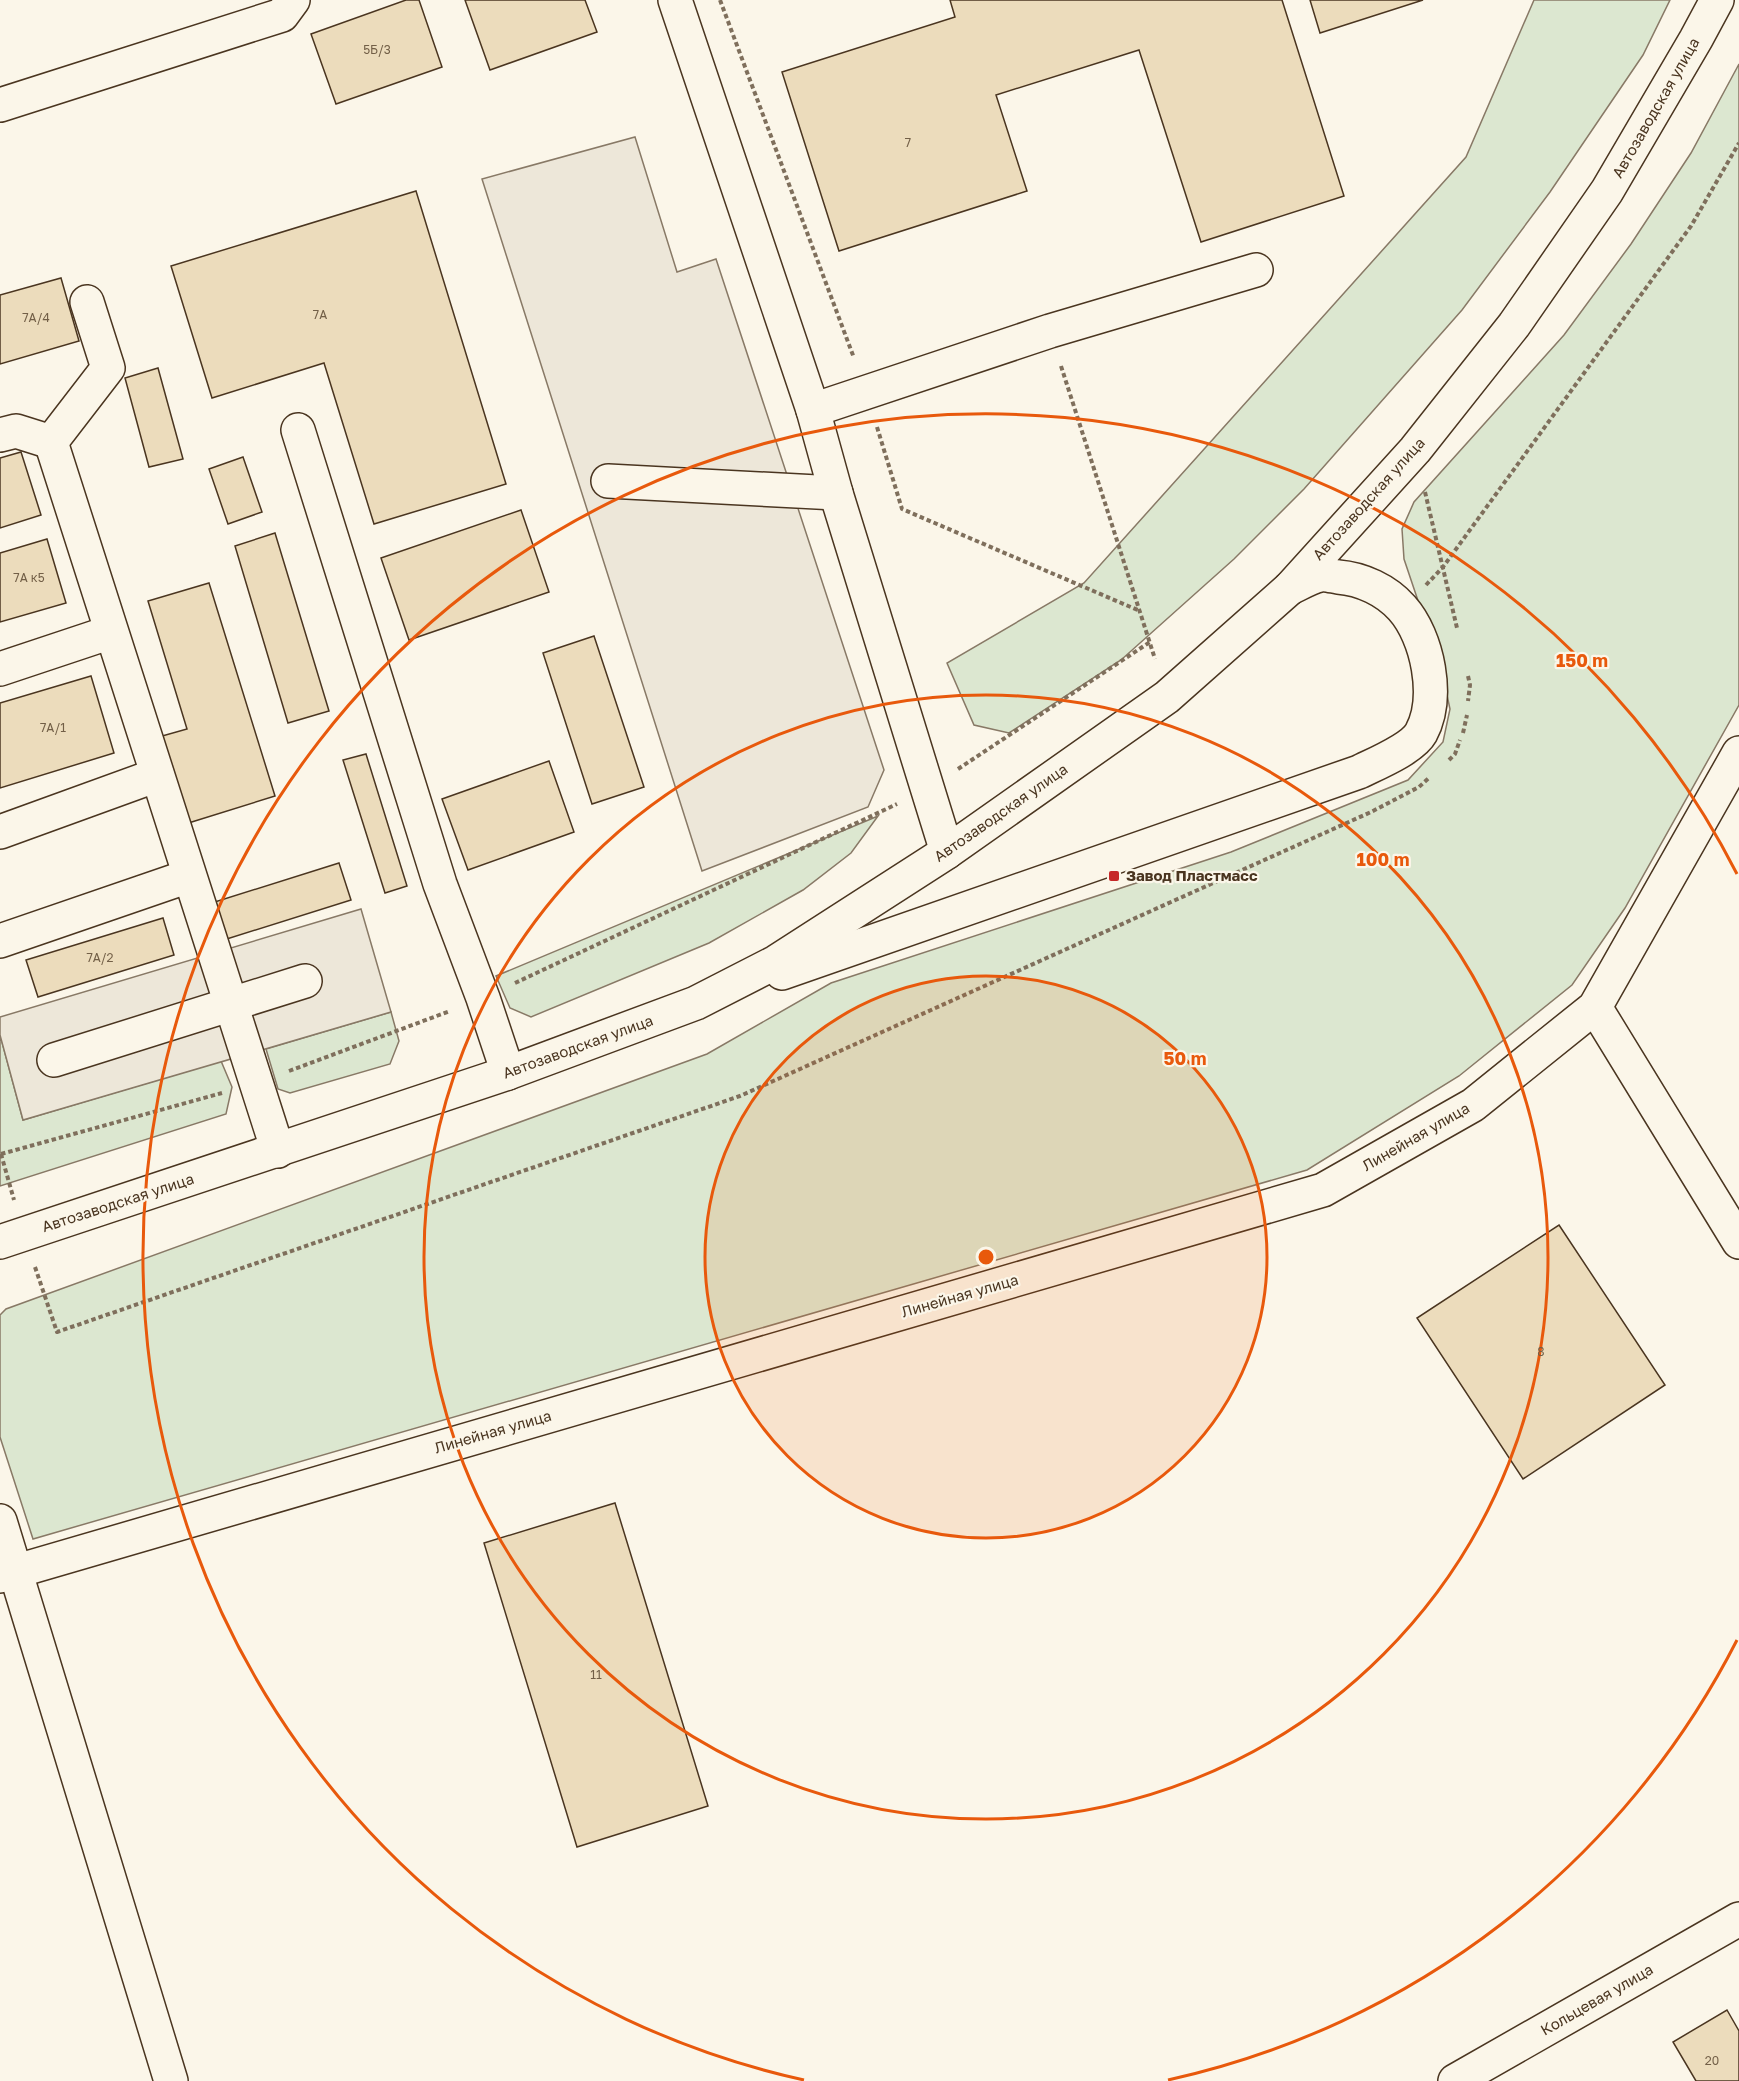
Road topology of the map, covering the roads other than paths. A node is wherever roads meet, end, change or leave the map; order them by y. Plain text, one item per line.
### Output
1 (293, 0) edge
2 (675, 0) edge
3 (1717, 0) edge
4 (0, 105) edge
5 (1256, 270) dead end
6 (87, 302) dead end
7 (813, 410) junction
8 (298, 430) dead end
9 (0, 435) edge
10 (51, 442) junction
11 (608, 481) dead end
12 (836, 493) junction
13 (1290, 588) junction
14 (111, 632) junction
15 (0, 669) edge
16 (1739, 753) edge
17 (157, 775) junction
18 (0, 832) edge
19 (947, 852) junction
20 (189, 876) junction
21 (0, 941) edge
22 (305, 981) dead end
23 (696, 1003) junction
24 (231, 1005) junction
25 (1595, 1006) junction
26 (54, 1060) dead end
27 (508, 1073) junction
28 (278, 1150) junction
29 (12, 1238) edge
30 (1739, 1242) edge
31 (0, 1521) edge
32 (8, 1573) edge
33 (1739, 1919) edge
34 (171, 2081) edge
35 (1455, 2081) edge

1 - 4 street
2 - 7 street
3 - 13 street, Автозаводская улица
5 - 7 street
6 - 10 street
7 - 12 street
8 - 27 street
9 - 10 street
10 - 14 street
11 - 12 street
12 - 19 street
13 - 19 street, Автозаводская улица
13 - 23 street
14 - 15 street
14 - 17 street
16 - 25 street, Линейная улица
17 - 18 street
17 - 20 street
19 - 23 street, Автозаводская улица
20 - 21 street
20 - 24 street
22 - 24 street
23 - 27 street, Автозаводская улица
24 - 26 street
24 - 28 street
25 - 30 street
25 - 32 street, Линейная улица
27 - 28 street, Автозаводская улица
28 - 29 street, Автозаводская улица
31 - 32 street
32 - 34 street
33 - 35 street, Кольцевая улица

